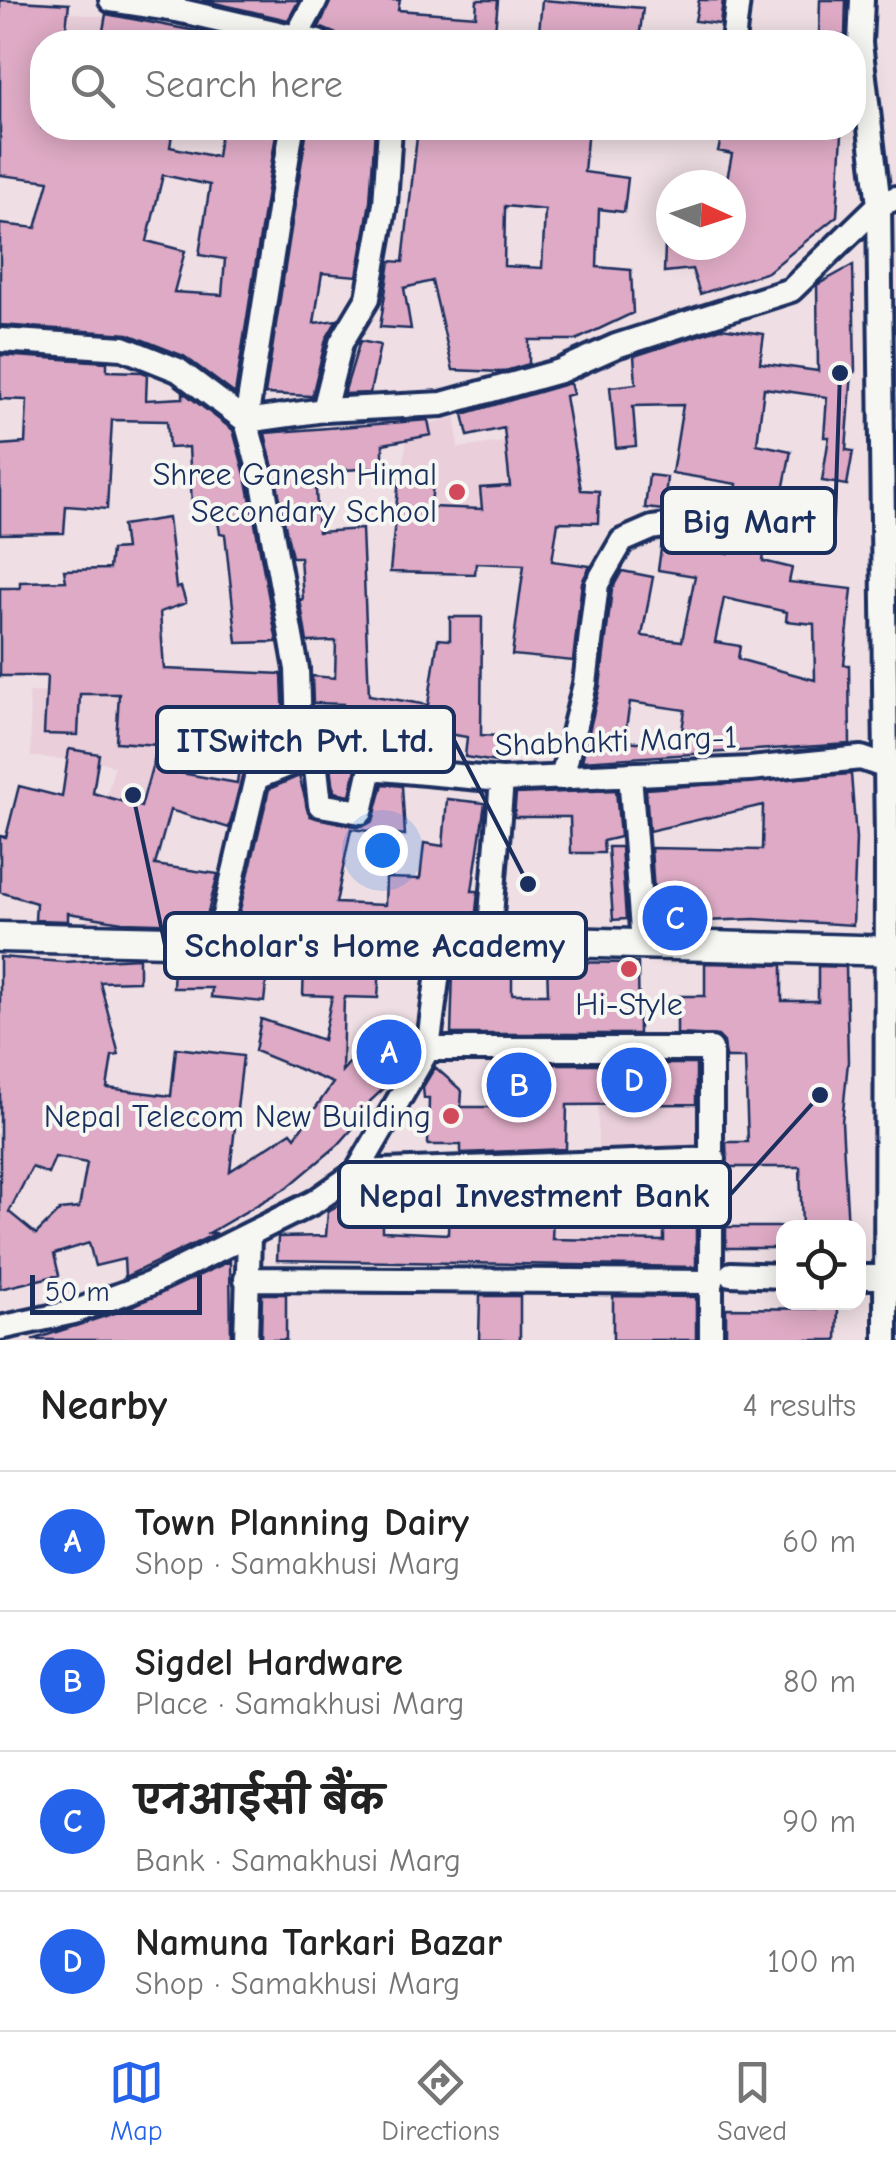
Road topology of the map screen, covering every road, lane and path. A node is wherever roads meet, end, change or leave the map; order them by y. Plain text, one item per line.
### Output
1 (110, 0) edge
2 (316, 0) edge
3 (738, 0) edge
4 (862, 0) edge
5 (262, 30) edge
6 (310, 30) edge
7 (734, 30) edge
8 (859, 30) edge
9 (866, 89) edge
10 (290, 140) edge
11 (389, 140) edge
12 (888, 201) edge
13 (0, 340) edge
14 (324, 410) junction
15 (246, 422) junction
16 (690, 522) dead end
17 (300, 760) junction
18 (884, 766) junction
19 (630, 774) junction
20 (562, 778) junction
21 (502, 780) junction
22 (0, 937) edge
23 (489, 940) junction
24 (212, 942) junction
25 (442, 942) junction
26 (643, 943) junction
27 (891, 951) edge
28 (428, 1049) junction
29 (714, 1158) junction
30 (358, 1172) junction
31 (248, 1236) junction
32 (776, 1276) edge
33 (885, 1276) junction
34 (866, 1277) edge
35 (721, 1278) junction
36 (246, 1279) junction
37 (0, 1328) edge
38 (246, 1340) edge
39 (711, 1340) edge
40 (886, 1340) edge

1 - 5 street
2 - 6 street
3 - 7 street
4 - 8 street
9 - 12 street
10 - 15 street
11 - 14 street
12 - 14 street
12 - 18 street
13 - 15 street
14 - 15 street
15 - 17 street, Shabhakti Marg-1
16 - 20 street
17 - 21 street, Shabhakti Marg-1
17 - 24 street
18 - 19 street, Shabhakti Marg-1
18 - 27 street
19 - 20 street, Shabhakti Marg-1
19 - 26 street
20 - 21 street, Shabhakti Marg-1
21 - 23 street
22 - 24 main road
23 - 25 main road
23 - 26 main road
24 - 25 main road
25 - 28 street
26 - 27 main road
27 - 33 street
28 - 29 street
28 - 30 street
29 - 30 street
29 - 35 street
30 - 31 street
31 - 36 street
31 - 37 street
32 - 35 street
33 - 34 street
33 - 40 street
35 - 36 street
35 - 39 street
36 - 38 street

